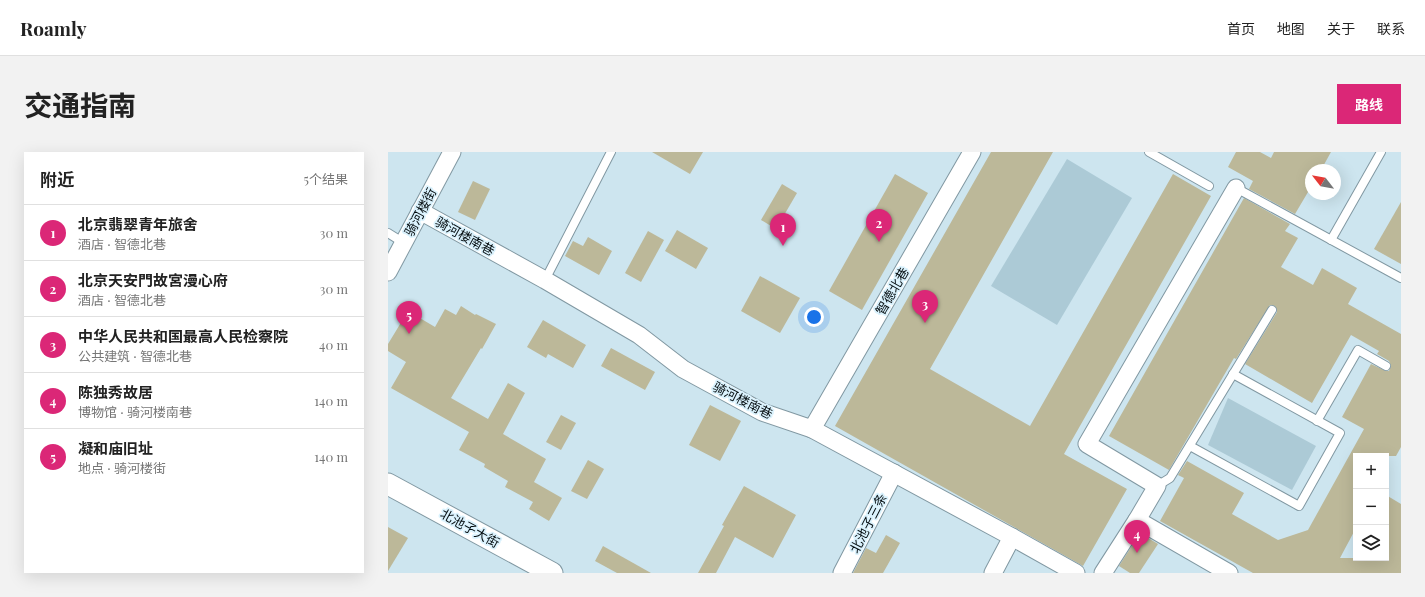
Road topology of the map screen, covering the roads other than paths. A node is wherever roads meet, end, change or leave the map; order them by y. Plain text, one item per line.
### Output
1 (452, 152) edge
2 (611, 152) edge
3 (972, 152) edge
4 (1149, 152) edge
5 (1381, 152) edge
6 (1209, 186) dead end
7 (1236, 188) joint
8 (420, 211) junction
9 (388, 233) edge
10 (1332, 240) junction
11 (404, 243) junction
12 (388, 272) edge
13 (1401, 278) edge
14 (544, 280) junction
15 (1272, 310) dead end
16 (1386, 366) dead end
17 (1233, 374) junction
18 (1317, 421) junction
19 (812, 430) junction
20 (1190, 446) junction
21 (894, 473) junction
22 (388, 484) edge
23 (1157, 486) junction
24 (1137, 520) junction
25 (1012, 537) junction
26 (552, 573) edge
27 (842, 573) edge
28 (993, 573) edge
29 (1076, 573) edge
30 (1104, 573) edge
31 (1229, 573) edge

1 - 8 street, 骑河楼街
2 - 14 lane
3 - 19 street, 智德北巷
4 - 6 lane
5 - 10 lane
7 - 10 lane
7 - 23 street
8 - 11 street, 骑河楼街
8 - 14 street, 骑河楼南巷
9 - 11 lane
10 - 13 lane
11 - 12 street, 骑河楼街
14 - 19 street, 骑河楼南巷
15 - 17 lane
16 - 18 lane
17 - 18 lane
17 - 20 lane
18 - 20 lane
19 - 21 street, 骑河楼南巷
20 - 23 lane
21 - 25 street, 骑河楼南巷
21 - 27 street, 北池子三条
22 - 26 street, 北池子大街
23 - 24 street
24 - 30 street
24 - 31 street
25 - 28 street
25 - 29 street, 骑河楼南巷

